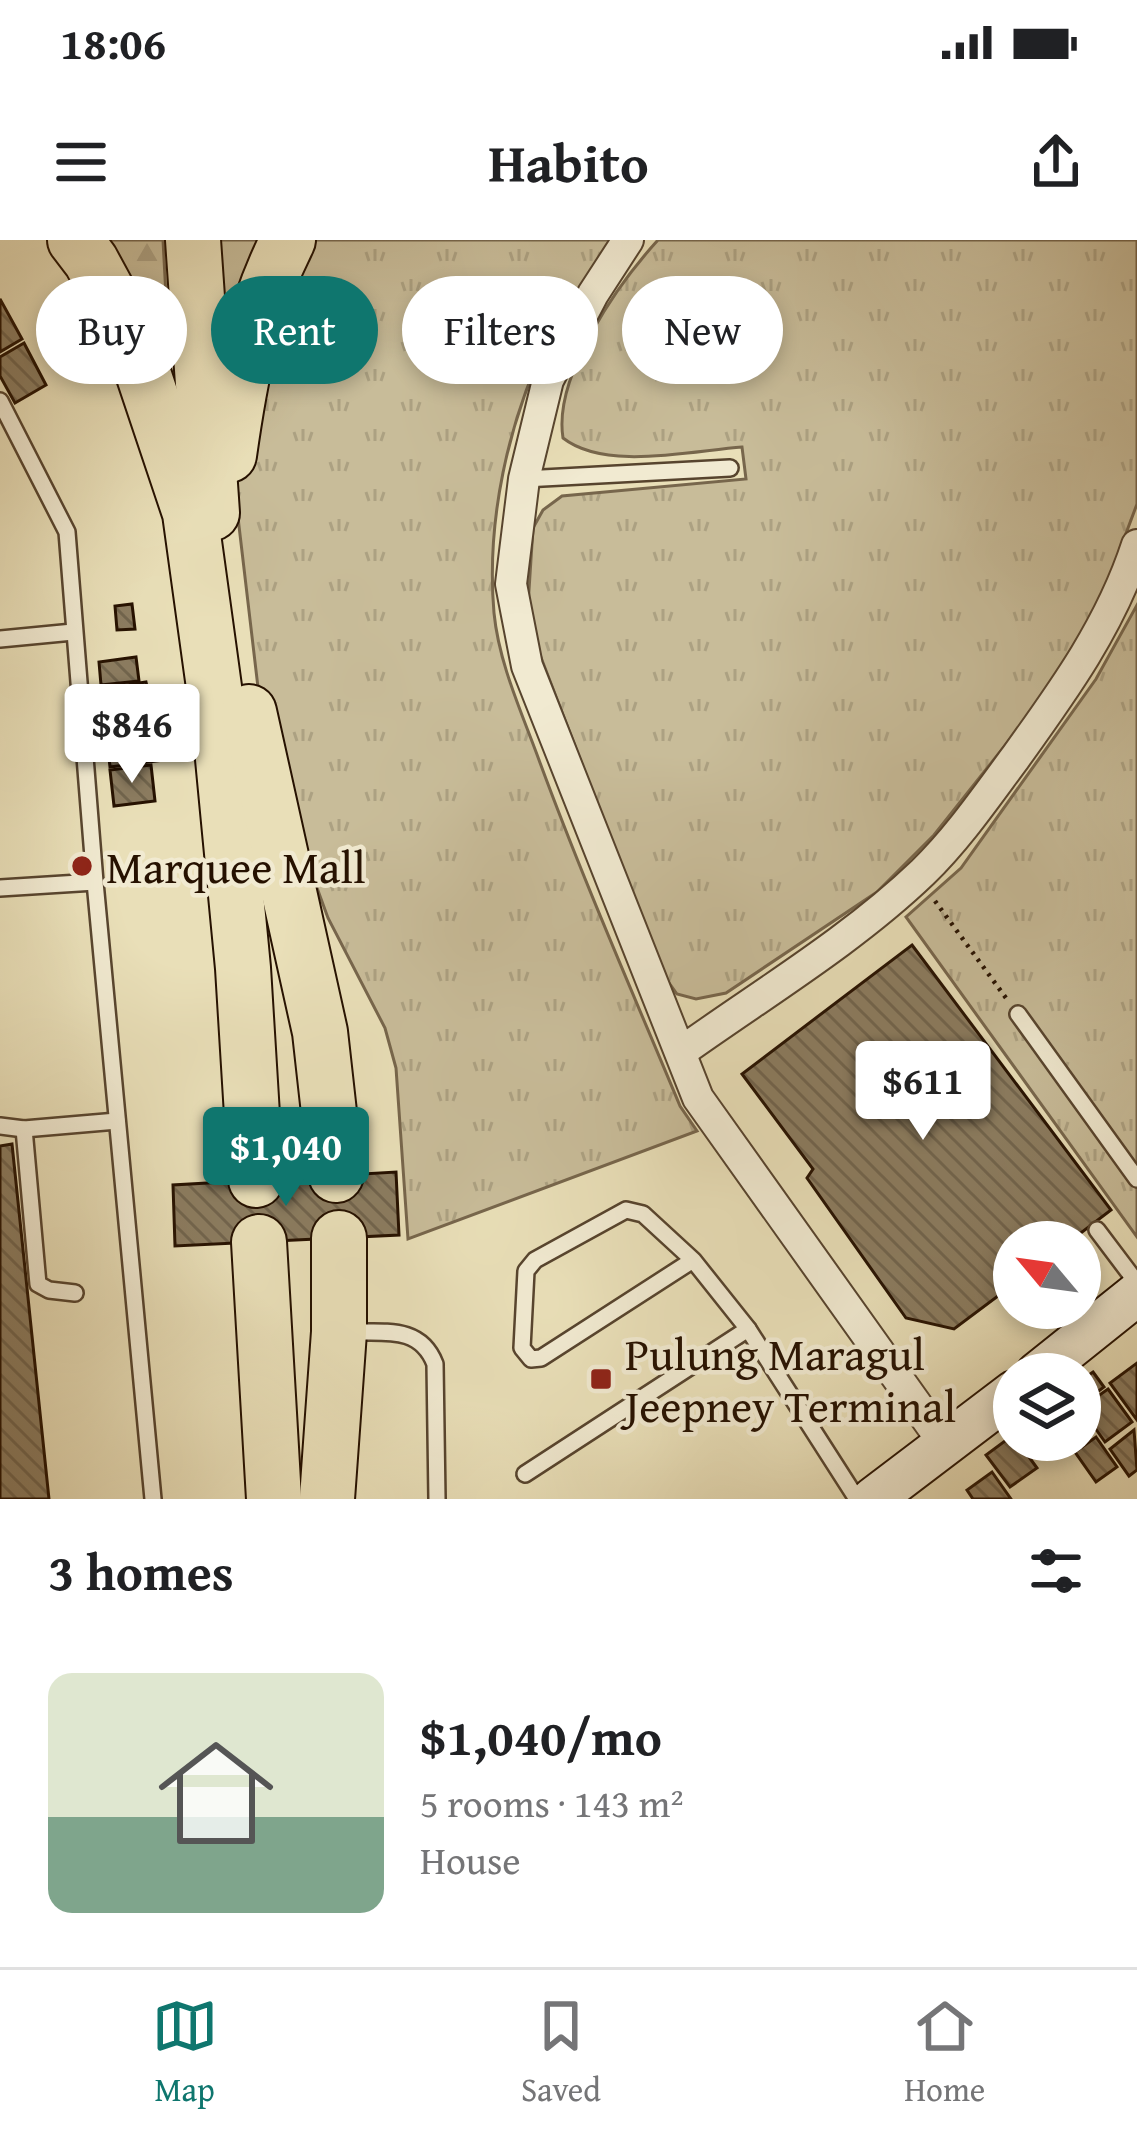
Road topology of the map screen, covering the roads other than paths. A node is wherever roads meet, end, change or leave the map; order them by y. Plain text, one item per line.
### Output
1 (75, 240) edge
2 (178, 240) edge
3 (193, 240) edge
4 (289, 240) edge
5 (628, 240) edge
6 (0, 401) edge
7 (730, 468) dead end
8 (524, 478) junction
9 (190, 513) junction
10 (1137, 544) edge
11 (73, 632) junction
12 (0, 639) edge
13 (236, 643) junction
14 (94, 882) junction
15 (0, 888) edge
16 (1018, 1015) road end
17 (681, 1052) junction
18 (117, 1121) junction
19 (0, 1126) edge
20 (23, 1129) junction
21 (335, 1175) dead end
22 (1137, 1179) edge
23 (256, 1180) dead end
24 (1101, 1235) edge
25 (340, 1238) dead end
26 (259, 1242) dead end
27 (693, 1260) junction
28 (1137, 1283) edge
29 (74, 1293) dead end
30 (1137, 1294) edge
31 (748, 1329) junction
32 (339, 1332) junction
33 (1063, 1353) edge
34 (993, 1409) edge
35 (946, 1446) junction
36 (525, 1474) dead end
37 (153, 1499) edge
38 (274, 1499) edge
39 (327, 1499) edge
40 (437, 1499) edge
41 (857, 1499) edge
42 (873, 1499) edge

1 - 9 highway
2 - 9 highway
3 - 13 highway
4 - 13 highway
5 - 8 street
6 - 11 lane
7 - 8 lane
8 - 17 street
9 - 23 highway
10 - 17 street
11 - 12 lane
11 - 14 lane
13 - 21 highway
14 - 15 lane
14 - 18 lane
16 - 22 lane
17 - 35 street
18 - 20 lane
18 - 37 lane
19 - 20 lane
20 - 29 lane
24 - 28 lane
25 - 32 highway
26 - 38 highway
27 - 27 lane
27 - 31 lane
30 - 33 main road
31 - 36 lane
31 - 41 lane
32 - 39 highway
32 - 40 lane
34 - 35 main road
35 - 42 main road

